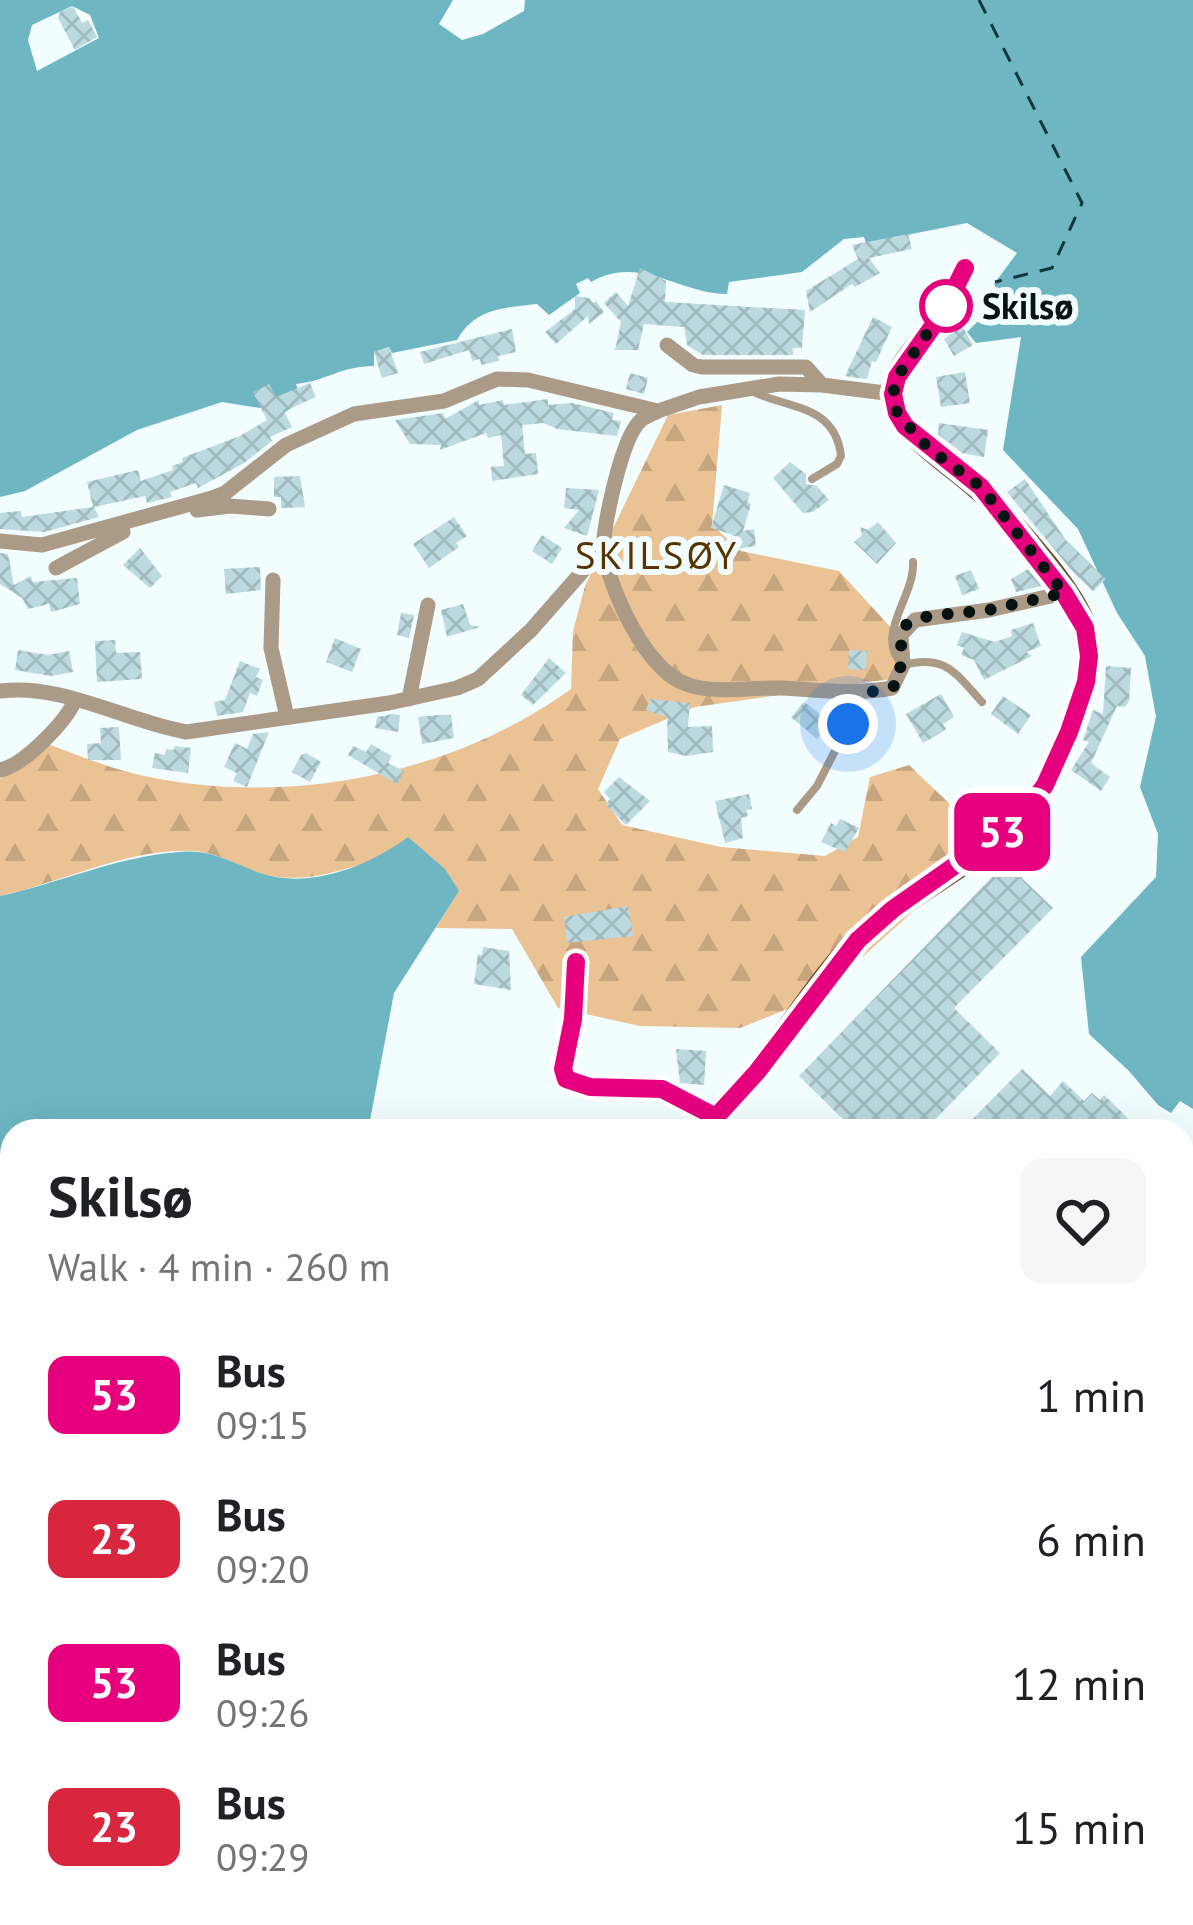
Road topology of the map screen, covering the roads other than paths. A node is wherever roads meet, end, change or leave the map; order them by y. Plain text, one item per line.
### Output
1 (965, 268) dead end
2 (667, 345) dead end
3 (822, 385) junction
4 (745, 387) junction
5 (893, 394) junction
6 (658, 411) junction
7 (812, 479) dead end
8 (180, 508) junction
9 (269, 509) dead end
10 (0, 542) edge
11 (604, 548) junction
12 (913, 562) dead end
13 (56, 568) dead end
14 (273, 580) dead end
15 (1064, 593) junction
16 (428, 605) dead end
17 (903, 665) junction
18 (0, 691) edge
19 (864, 694) junction
20 (409, 699) junction
21 (74, 700) junction
22 (982, 702) dead end
23 (287, 717) junction
24 (0, 770) edge
25 (797, 810) dead end
26 (576, 962) dead end
27 (703, 1119) edge
28 (719, 1119) edge

1 - 5 main road
2 - 3 street
3 - 4 street
3 - 5 street
4 - 6 street
4 - 7 lane
5 - 15 main road
6 - 8 street
6 - 11 street
8 - 9 street
8 - 10 street
8 - 13 street
11 - 19 street
11 - 20 street
12 - 17 lane
14 - 23 street
15 - 17 street
15 - 28 main road
16 - 20 street
17 - 19 street
17 - 22 lane
18 - 21 street
19 - 25 lane
20 - 23 street
21 - 23 street
21 - 24 street
26 - 27 street

